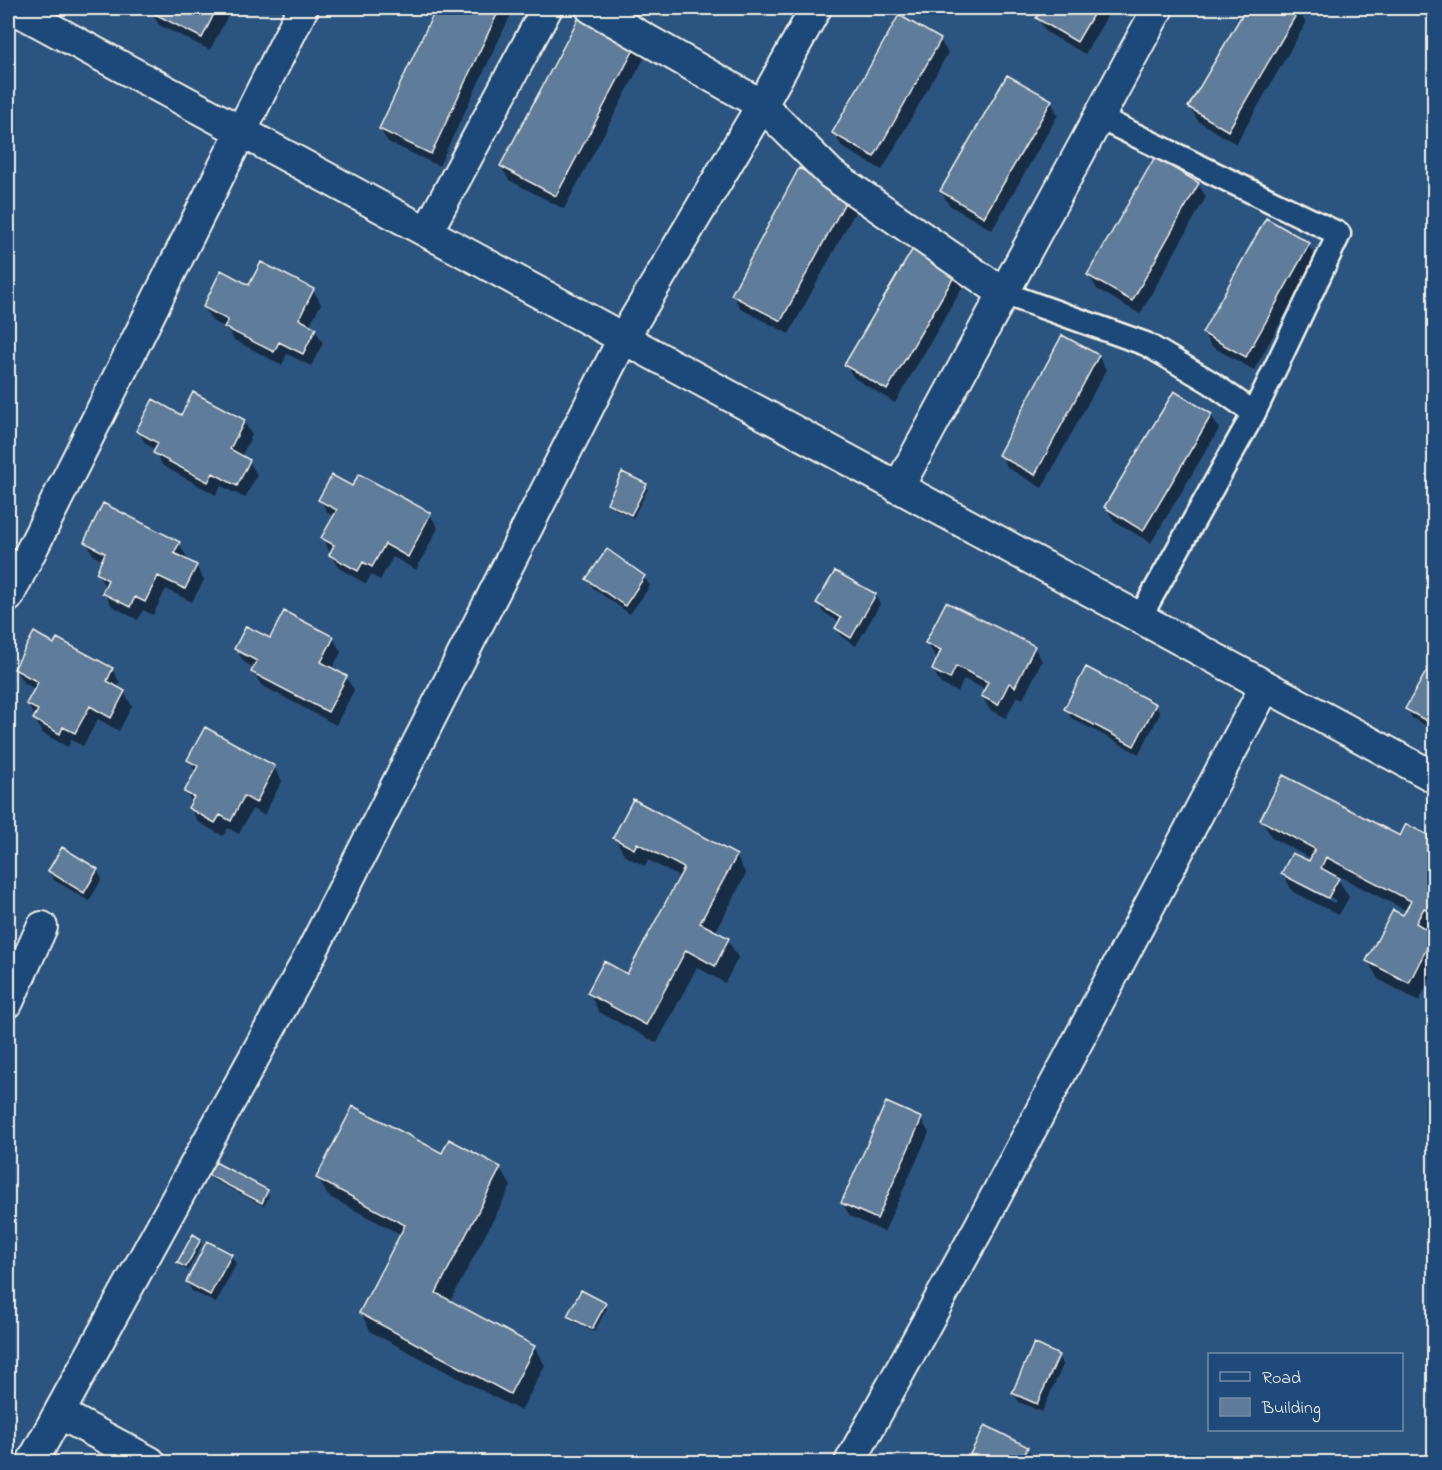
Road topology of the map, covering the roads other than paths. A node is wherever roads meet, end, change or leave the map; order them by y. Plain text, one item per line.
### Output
1 (13, 8) edge
2 (303, 8) edge
3 (547, 8) edge
4 (591, 8) edge
5 (816, 8) edge
6 (1158, 8) edge
7 (762, 105) junction
8 (1098, 117) junction
9 (241, 132) junction
10 (427, 232) junction
11 (1004, 293) junction
12 (623, 339) junction
13 (1254, 413) junction
14 (898, 488) junction
15 (8, 597) edge
16 (1139, 619) junction
17 (1265, 687) junction
18 (1434, 777) edge
19 (42, 927) dead end
20 (9, 995) edge
21 (59, 1413) junction
22 (32, 1462) edge
23 (150, 1462) edge
24 (850, 1462) edge

1 - 9 street
2 - 9 street
3 - 10 street
4 - 7 street
5 - 7 street
6 - 8 street
7 - 11 street
7 - 12 street
8 - 11 street
8 - 13 street
9 - 10 street
9 - 15 street
10 - 12 street
11 - 13 street
11 - 14 street
12 - 14 street
12 - 21 street
13 - 16 street
14 - 16 street
16 - 17 street
17 - 18 street
17 - 24 street
19 - 20 street
21 - 22 street
21 - 23 street

